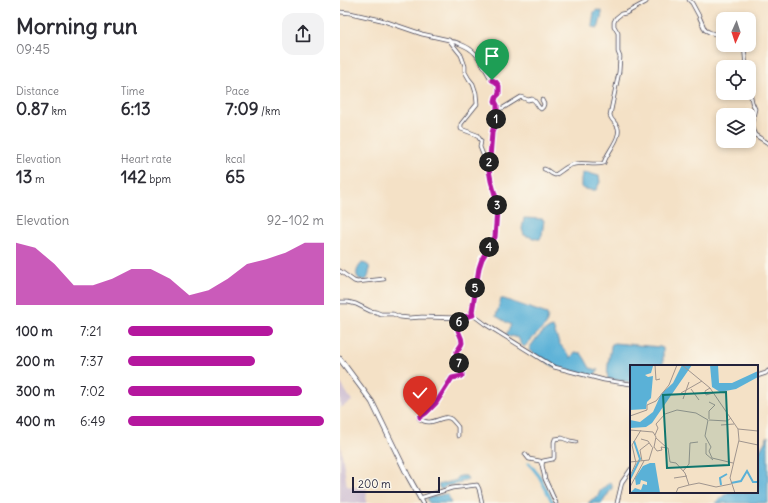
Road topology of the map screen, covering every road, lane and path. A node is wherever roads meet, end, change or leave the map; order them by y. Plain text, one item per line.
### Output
1 (647, 0) edge
2 (689, 0) edge
3 (340, 12) edge
4 (716, 34) edge
5 (451, 42) junction
6 (542, 100) dead end
7 (752, 100) edge
8 (497, 105) junction
9 (767, 142) edge
10 (768, 146) edge
11 (544, 169) dead end
12 (489, 170) junction
13 (340, 271) edge
14 (384, 279) dead end
15 (340, 302) edge
16 (473, 315) junction
17 (461, 318) junction
18 (340, 359) edge
19 (768, 371) edge
20 (758, 376) edge
21 (630, 384) edge
22 (458, 436) dead end
23 (576, 442) dead end
24 (525, 454) dead end
25 (542, 465) junction
26 (630, 470) edge
27 (422, 501) edge
28 (482, 503) edge
29 (556, 503) edge
30 (617, 503) edge

1 - 11 street
2 - 4 street
3 - 5 street
5 - 8 street
5 - 12 street
6 - 8 street
7 - 9 street
8 - 12 street
9 - 10 street
12 - 16 street
13 - 14 street
15 - 17 street
16 - 17 street
16 - 21 street
17 - 22 street
18 - 27 highway
19 - 20 street
23 - 25 street
24 - 25 street
25 - 29 street
26 - 30 street
27 - 28 street

